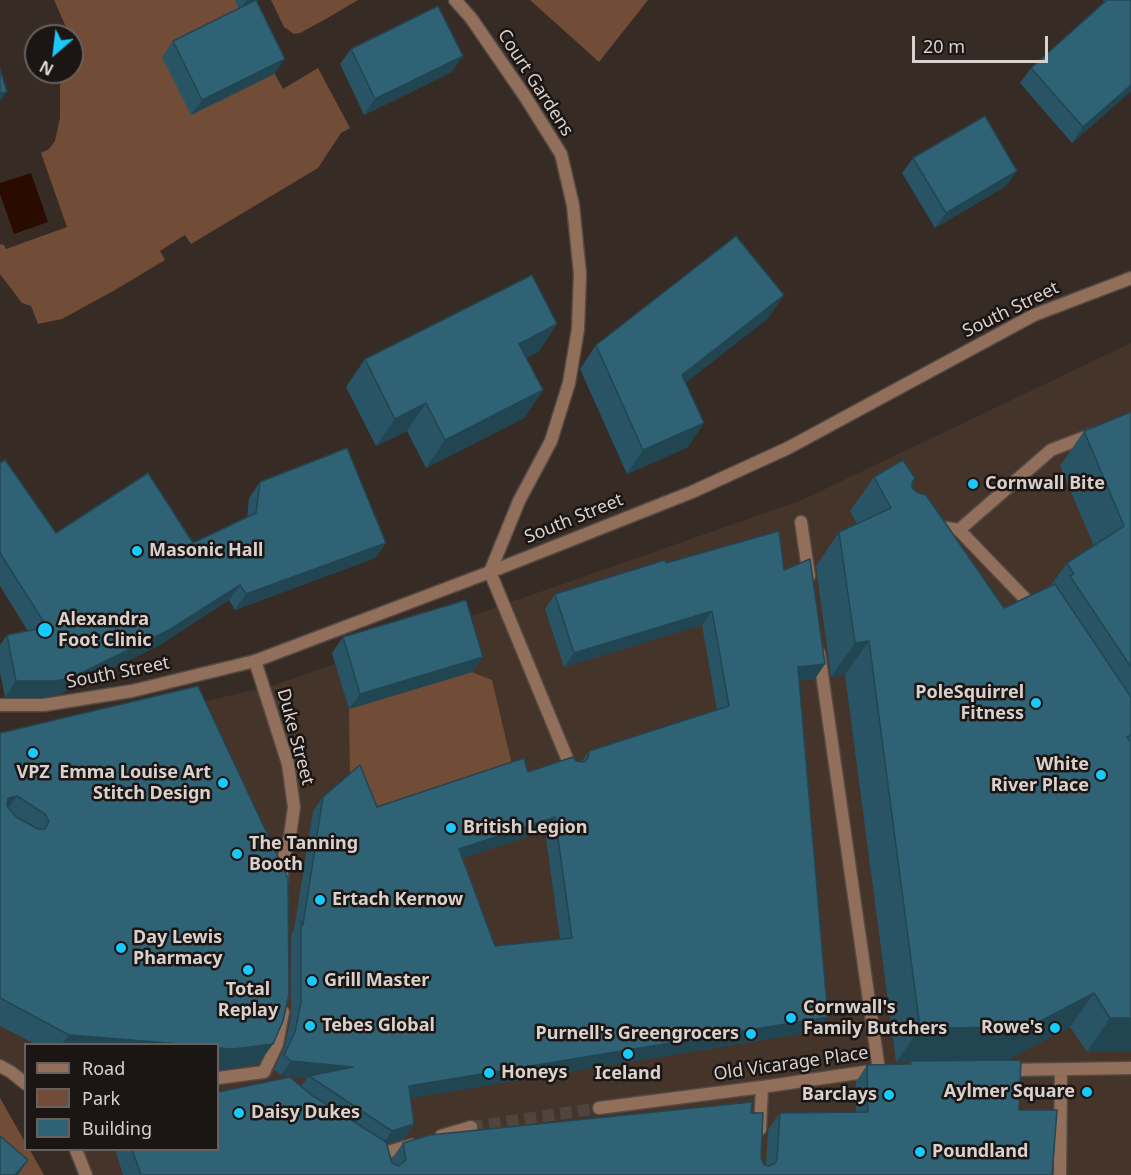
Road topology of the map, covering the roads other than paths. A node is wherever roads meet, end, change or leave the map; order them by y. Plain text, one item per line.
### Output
1 (455, 0) edge
2 (1131, 278) edge
3 (1101, 431) edge
4 (801, 522) dead end
5 (926, 525) edge
6 (959, 530) junction
7 (490, 572) junction
8 (811, 592) edge
9 (1045, 624) edge
10 (819, 646) edge
11 (255, 661) junction
12 (0, 705) edge
13 (571, 768) edge
14 (282, 898) edge
15 (283, 997) edge
16 (0, 1066) edge
17 (1131, 1068) edge
18 (993, 1070) edge
19 (1061, 1070) junction
20 (219, 1078) edge
21 (24, 1082) edge
22 (762, 1088) junction
23 (599, 1108) tunnel mouth
24 (471, 1127) tunnel mouth
25 (759, 1144) edge
26 (77, 1151) edge
27 (378, 1156) edge
28 (86, 1175) edge
29 (1060, 1175) edge

1 - 7 street, Court Gardens
2 - 7 street, South Street
3 - 6 street
4 - 8 street
5 - 6 street
6 - 9 street
7 - 11 street, South Street
7 - 13 street
10 - 22 street, Old Vicarage Place
11 - 12 street, South Street
11 - 14 street, Duke Street
15 - 20 street
16 - 21 street
17 - 19 street
18 - 19 street
19 - 29 street
22 - 23 street, Old Vicarage Place
22 - 25 street
24 - 27 street
26 - 28 street

